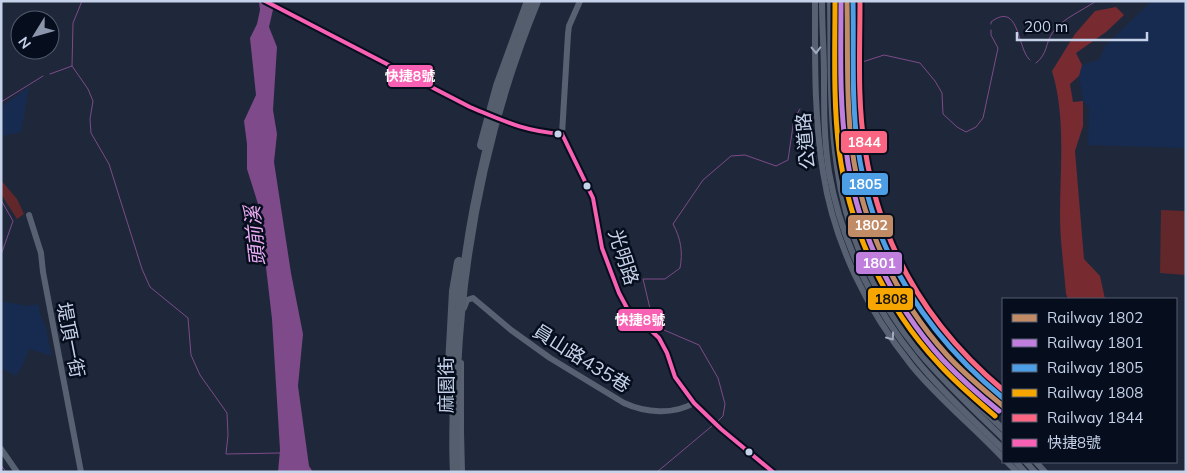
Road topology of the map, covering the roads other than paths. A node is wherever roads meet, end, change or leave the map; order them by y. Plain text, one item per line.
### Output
1 (265, 1) edge
2 (528, 1) edge
3 (536, 1) edge
4 (580, 1) edge
5 (815, 1) edge
6 (822, 1) edge
7 (830, 1) edge
8 (836, 1) edge
9 (562, 134) junction
10 (830, 191) junction
11 (29, 215) dead end
12 (467, 300) joint
13 (694, 403) junction
14 (1002, 428) edge
15 (1002, 437) edge
16 (1, 448) edge
17 (1002, 448) edge
18 (1002, 457) edge
19 (1008, 463) edge
20 (1017, 463) edge
21 (18, 472) edge
22 (81, 472) edge
23 (448, 472) edge
24 (455, 472) edge
25 (462, 472) edge
26 (773, 472) edge
27 (1017, 472) edge
28 (1026, 472) edge

1 - 9 street, bridge
2 - 23 highway
3 - 24 highway
4 - 9 street
5 -> 10 street, 公道路
6 - 10 street, 公道路
7 - 15 street, 公道路
8 - 14 street, 公道路
9 - 13 street, 光明路
10 - 17 street, 公道路
10 -> 18 street, 公道路
11 - 22 street, 堤頂一街
12 - 13 street, 員山路435巷
12 - 25 street, 麻園街
13 - 26 street, 光明路
16 - 21 street
19 - 27 street
20 - 28 street

